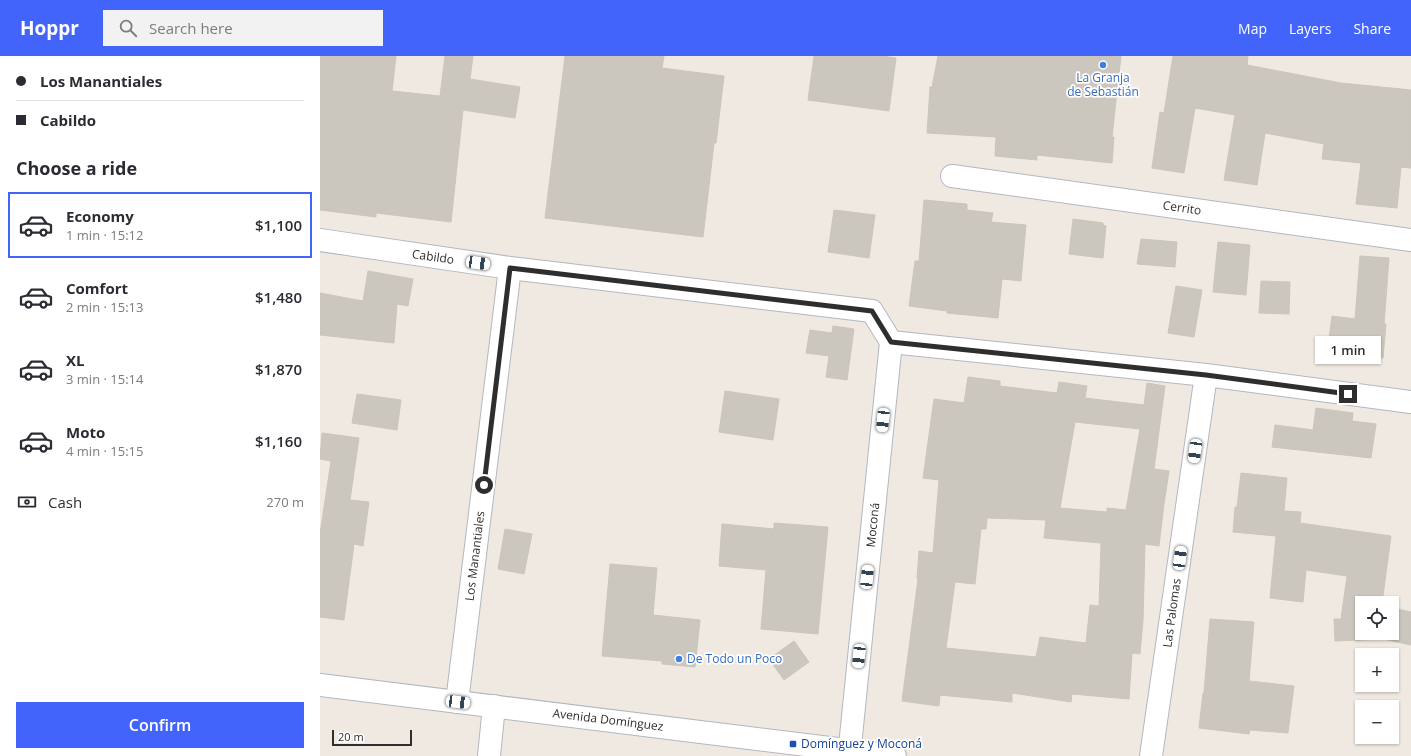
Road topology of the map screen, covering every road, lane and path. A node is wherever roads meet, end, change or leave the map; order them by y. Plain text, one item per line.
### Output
1 (952, 176) dead end
2 (320, 240) edge
3 (1411, 240) edge
4 (510, 268) junction
5 (891, 342) junction
6 (1206, 375) junction
7 (1411, 402) edge
8 (320, 685) edge
9 (458, 702) junction
10 (494, 706) junction
11 (849, 753) edge
12 (489, 756) edge
13 (895, 756) edge
14 (1151, 756) edge

1 - 3 street, Cerrito
2 - 4 street, Cabildo
4 - 5 street, Cabildo
4 - 9 street, Los Manantiales
5 - 6 street
5 - 11 street, Moconá
6 - 7 street
6 - 14 street, Las Palomas
8 - 9 street, Avenida Domínguez
9 - 10 street, Avenida Domínguez
10 - 11 street, Avenida Domínguez
10 - 12 street
11 - 13 street, Avenida Domínguez

